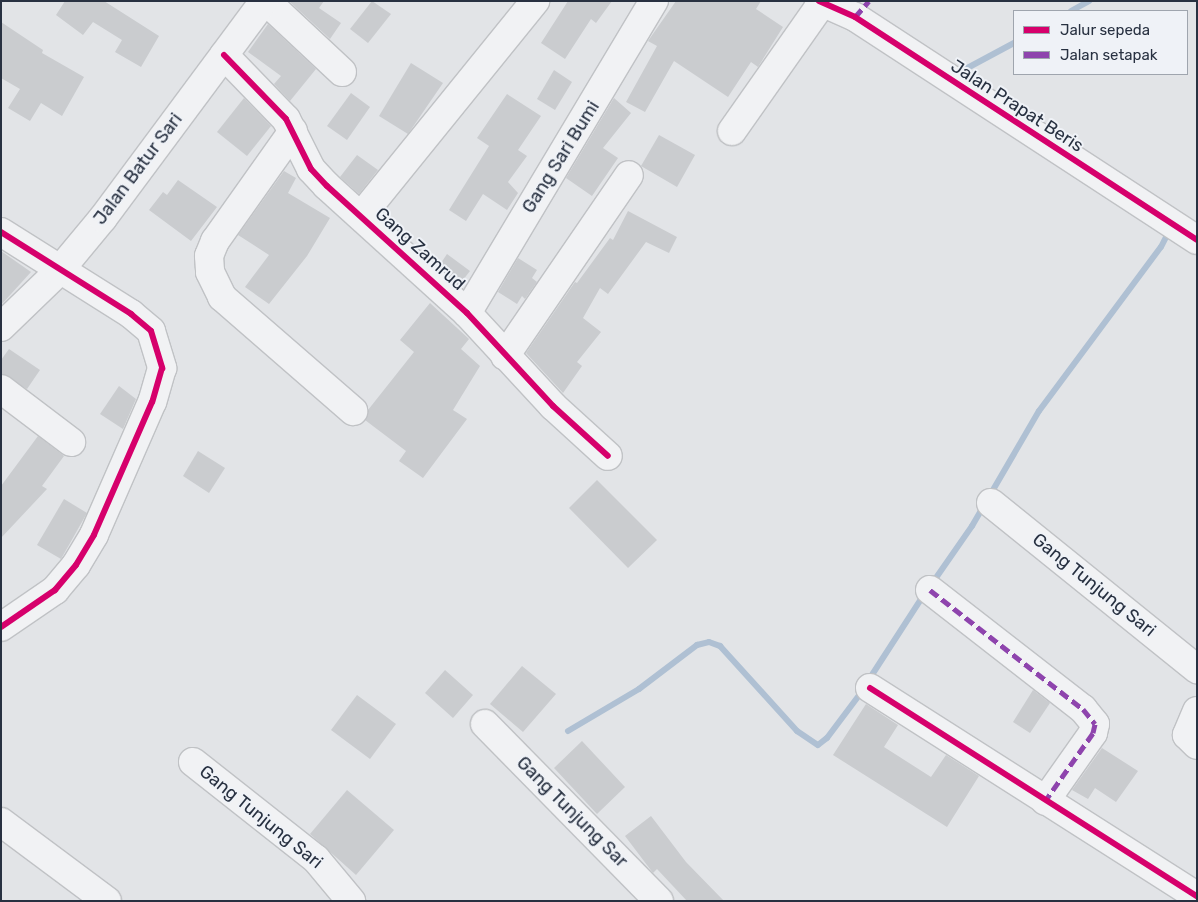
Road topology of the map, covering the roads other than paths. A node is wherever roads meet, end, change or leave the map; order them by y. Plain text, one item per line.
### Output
1 (265, 1) edge
2 (536, 1) edge
3 (654, 1) edge
4 (820, 2) edge
5 (862, 9) edge
6 (224, 55) junction
7 (342, 72) dead end
8 (293, 131) junction
9 (732, 131) dead end
10 (629, 174) dead end
11 (361, 216) junction
12 (1, 232) edge
13 (1197, 240) edge
14 (59, 271) junction
15 (467, 312) junction
16 (1, 327) edge
17 (505, 356) junction
18 (1, 388) edge
19 (352, 412) dead end
20 (72, 442) dead end
21 (608, 456) dead end
22 (991, 503) dead end
23 (930, 590) dead end
24 (1, 627) edge
25 (1197, 669) edge
26 (870, 688) dead end
27 (1197, 711) edge
28 (485, 724) dead end
29 (1196, 744) edge
30 (193, 762) dead end
31 (1045, 801) junction
32 (1, 822) edge
33 (1197, 896) edge
34 (347, 899) edge
35 (107, 901) edge
36 (660, 901) edge

1 - 6 street, Jalan Batur Sari
1 - 7 street
2 - 11 street
3 - 15 street, Gang Sari Bumi
4 - 5 street, Jalan Prapat Beris
4 - 9 street
5 - 13 street, Jalan Prapat Beris
6 - 8 street, Gang Zamrud
6 - 14 street, Jalan Batur Sari
8 - 11 street, Gang Zamrud
8 - 19 street
10 - 17 street
11 - 15 street, Gang Zamrud
12 - 14 street
14 - 16 street, Jalan Batur Sari
14 - 24 street
15 - 17 street, Gang Zamrud
17 - 21 street, Gang Zamrud
18 - 20 street
22 - 25 street, Gang Tunjung Sari
23 - 31 street
26 - 31 street
27 - 29 street
28 - 36 street, Gang Tunjung Sar
30 - 34 street, Gang Tunjung Sari
31 - 33 street
32 - 35 street

